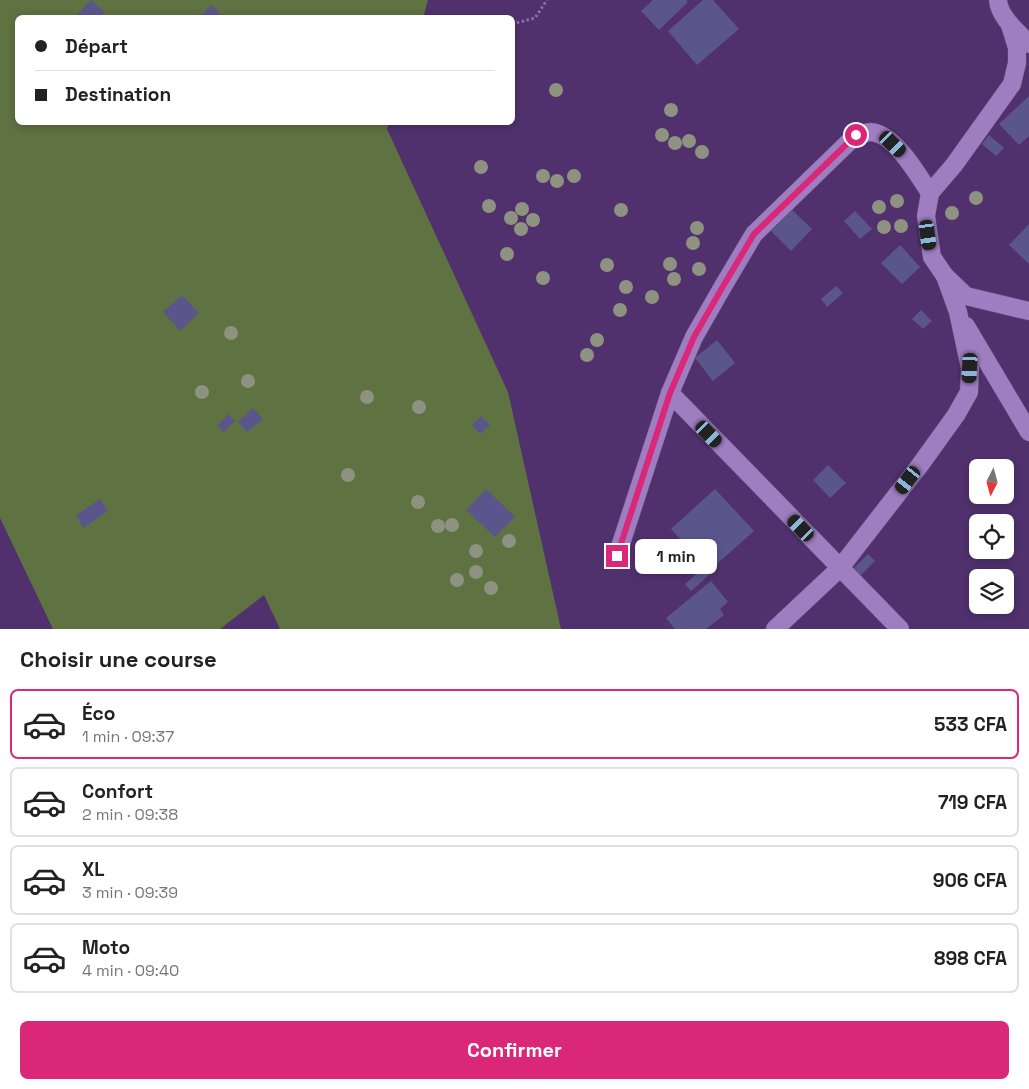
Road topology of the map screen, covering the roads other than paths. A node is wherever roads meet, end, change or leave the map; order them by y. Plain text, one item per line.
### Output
1 (998, 0) edge
2 (1010, 25) junction
3 (1029, 44) edge
4 (930, 193) junction
5 (945, 276) junction
6 (1029, 311) edge
7 (958, 312) junction
8 (670, 393) junction
9 (1029, 432) edge
10 (617, 556) dead end
11 (840, 568) junction
12 (775, 629) edge
13 (900, 629) edge

1 - 2 street
2 - 3 street
2 - 4 street
4 - 5 street
4 - 8 street
5 - 6 street
5 - 7 street
7 - 9 street
7 - 11 street
8 - 10 street
8 - 11 street
11 - 12 street
11 - 13 street

